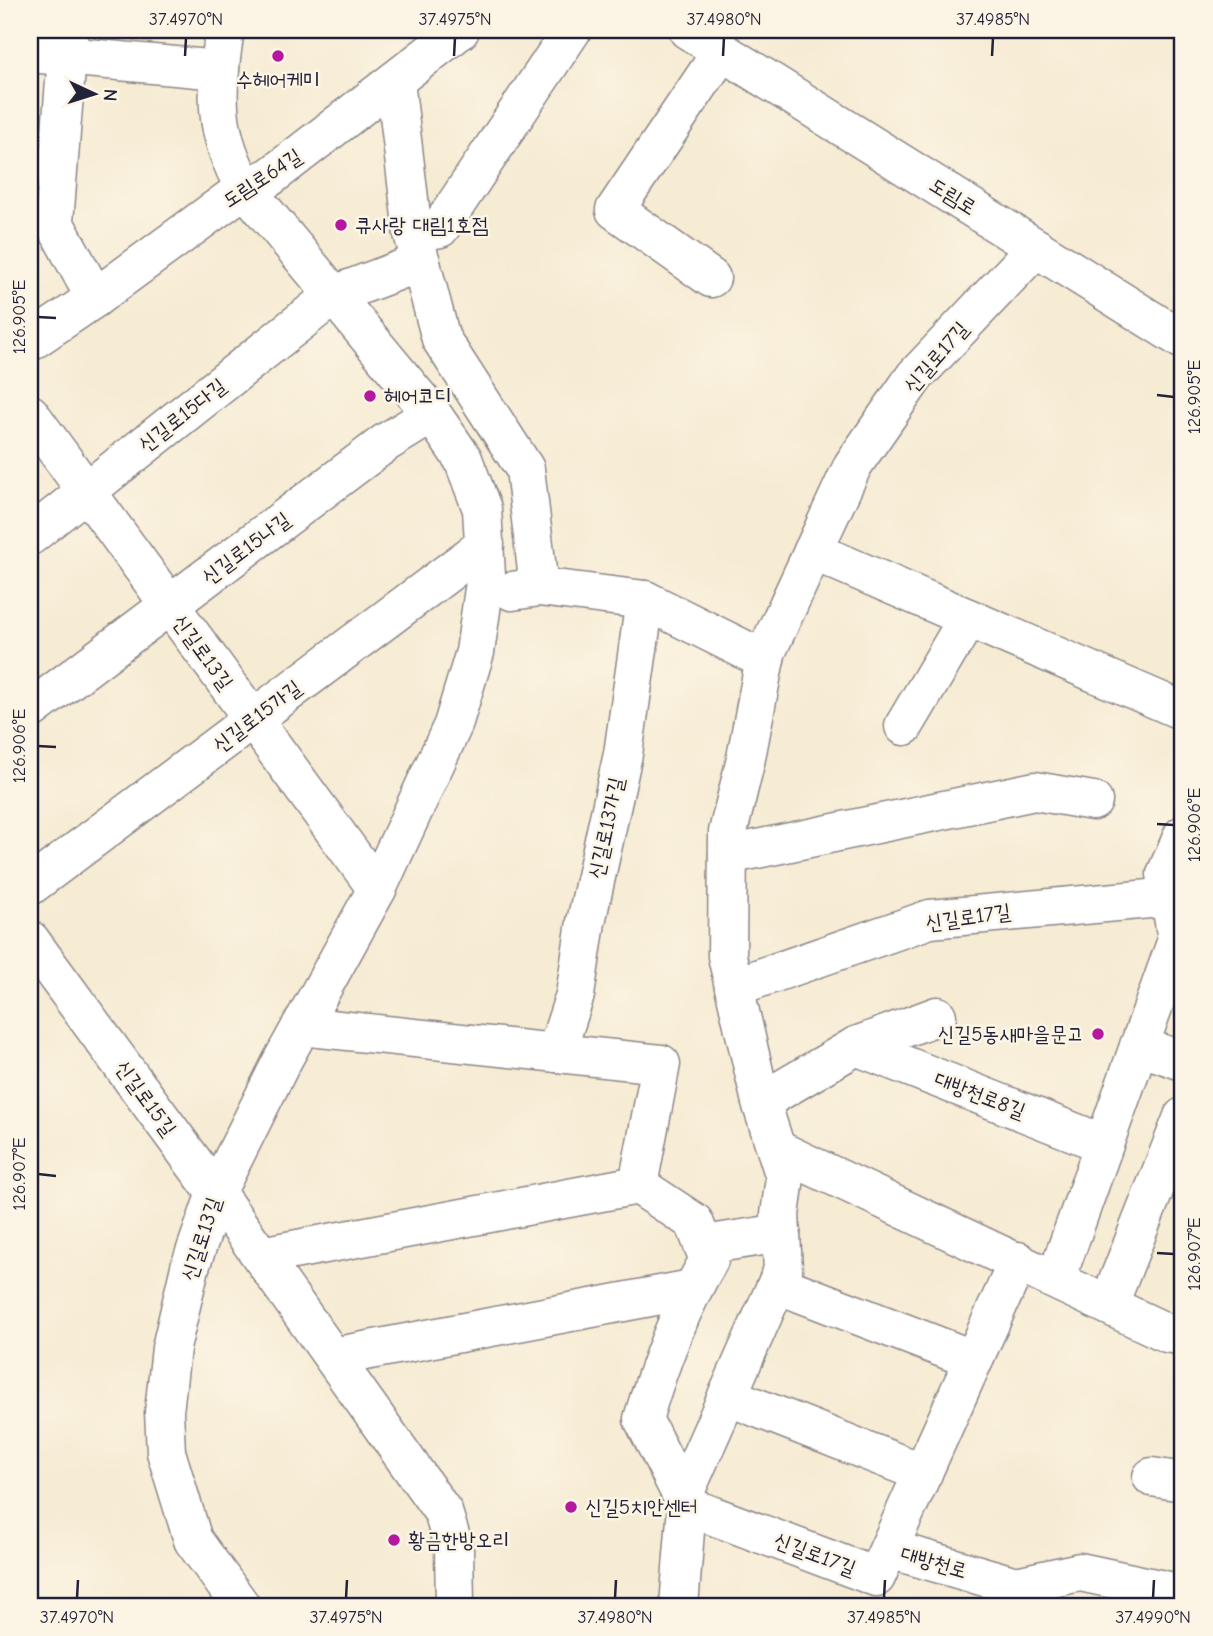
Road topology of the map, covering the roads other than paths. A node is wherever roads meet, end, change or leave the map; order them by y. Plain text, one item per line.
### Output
1 (225, 30) edge
2 (460, 30) edge
3 (572, 30) edge
4 (688, 30) edge
5 (68, 42) edge
6 (722, 51) junction
7 (30, 52) edge
8 (220, 70) junction
9 (395, 81) junction
10 (44, 158) edge
11 (245, 188) junction
12 (417, 247) junction
13 (1036, 248) junction
14 (711, 278) dead end
15 (334, 295) junction
16 (95, 298) junction
17 (441, 339) junction
18 (1183, 341) edge
19 (30, 342) edge
20 (396, 370) junction
21 (30, 414) edge
22 (432, 414) junction
23 (86, 491) junction
24 (30, 536) edge
25 (485, 545) junction
26 (813, 551) junction
27 (539, 587) junction
28 (483, 596) junction
29 (645, 600) junction
30 (169, 605) junction
31 (968, 618) junction
32 (765, 660) junction
33 (30, 710) edge
34 (1183, 711) edge
35 (252, 719) junction
36 (904, 726) dead end
37 (1093, 801) dead end
38 (1183, 835) edge
39 (727, 855) junction
40 (30, 886) edge
41 (377, 890) junction
42 (1176, 896) edge
43 (30, 940) edge
44 (734, 987) junction
45 (937, 1016) dead end
46 (301, 1026) junction
47 (856, 1046) junction
48 (1139, 1046) junction
49 (556, 1053) junction
50 (1183, 1061) edge
51 (761, 1102) junction
52 (1183, 1117) edge
53 (1104, 1144) junction
54 (776, 1149) junction
55 (638, 1185) junction
56 (216, 1193) junction
57 (781, 1233) junction
58 (704, 1245) junction
59 (261, 1256) junction
60 (1018, 1261) junction
61 (1056, 1279) junction
62 (777, 1284) junction
63 (692, 1289) junction
64 (1109, 1304) junction
65 (1183, 1336) edge
66 (333, 1357) junction
67 (974, 1360) junction
68 (727, 1396) junction
69 (923, 1473) junction
70 (687, 1506) junction
71 (889, 1549) junction
72 (1183, 1594) edge
73 (241, 1606) edge
74 (454, 1606) edge
75 (679, 1606) edge

1 - 8 street, 신길로13길
2 - 9 street, 도림로64길
3 - 12 street
4 - 6 street, 도림로
5 - 7 street
5 - 8 street
5 - 10 street
6 - 13 street, 도림로
6 - 14 street
8 - 11 street, 신길로13길
9 - 11 street, 도림로64길
9 - 12 street
10 - 16 street
11 - 15 street, 신길로13길
11 - 16 street, 도림로64길
12 - 15 street, 신길로15다길
12 - 17 street
13 - 18 street, 도림로
13 - 26 street, 신길로17길
15 - 20 street, 신길로13길
15 - 23 street, 신길로15다길
16 - 19 street, 도림로64길
17 - 20 street
17 - 27 street
20 - 22 street, 신길로13길
21 - 23 street, 신길로13길
22 - 25 street, 신길로13길
22 - 30 street, 신길로15나길
23 - 24 street, 신길로15다길
23 - 30 street, 신길로13길
25 - 28 street, 신길로13길
25 - 35 street, 신길로15가길
26 - 31 street
26 - 32 street, 신길로17길
27 - 28 street
27 - 29 street
28 - 41 street, 신길로13길
29 - 32 street
29 - 49 street, 신길로13가길
30 - 33 street, 신길로15나길
30 - 35 street, 신길로13길
31 - 34 street
31 - 36 street
32 - 39 street, 신길로17길
35 - 40 street, 신길로15가길
35 - 41 street, 신길로13길
37 - 39 street
38 - 42 street
39 - 44 street, 신길로17길
41 - 46 street, 신길로13길
42 - 44 street, 신길로17길
42 - 48 street
43 - 56 street, 신길로15길
44 - 51 street, 신길로17길
45 - 47 street
46 - 49 street
46 - 56 street, 신길로13길
47 - 51 street
47 - 53 street, 대방천로8길
48 - 50 street
48 - 53 street
49 - 55 street
51 - 54 street, 신길로17길
52 - 64 street
53 - 61 street
54 - 57 street, 신길로17길
54 - 60 street
55 - 58 street
55 - 59 street
56 - 59 street, 신길로15길
56 - 73 street, 신길로13길
57 - 58 street
57 - 62 street, 신길로17길
58 - 63 street
59 - 66 street, 신길로15길
60 - 61 street
60 - 67 street, 신길로17길
61 - 64 street
62 - 67 street
62 - 68 street, 신길로17길
63 - 66 street
63 - 70 street
64 - 65 street
66 - 74 street, 신길로15길
67 - 69 street, 신길로17길
68 - 69 street
68 - 70 street, 신길로17길
69 - 71 street, 신길로17길
70 - 71 street, 신길로17길
70 - 75 street, 신길로17길
71 - 72 street, 대방천로

